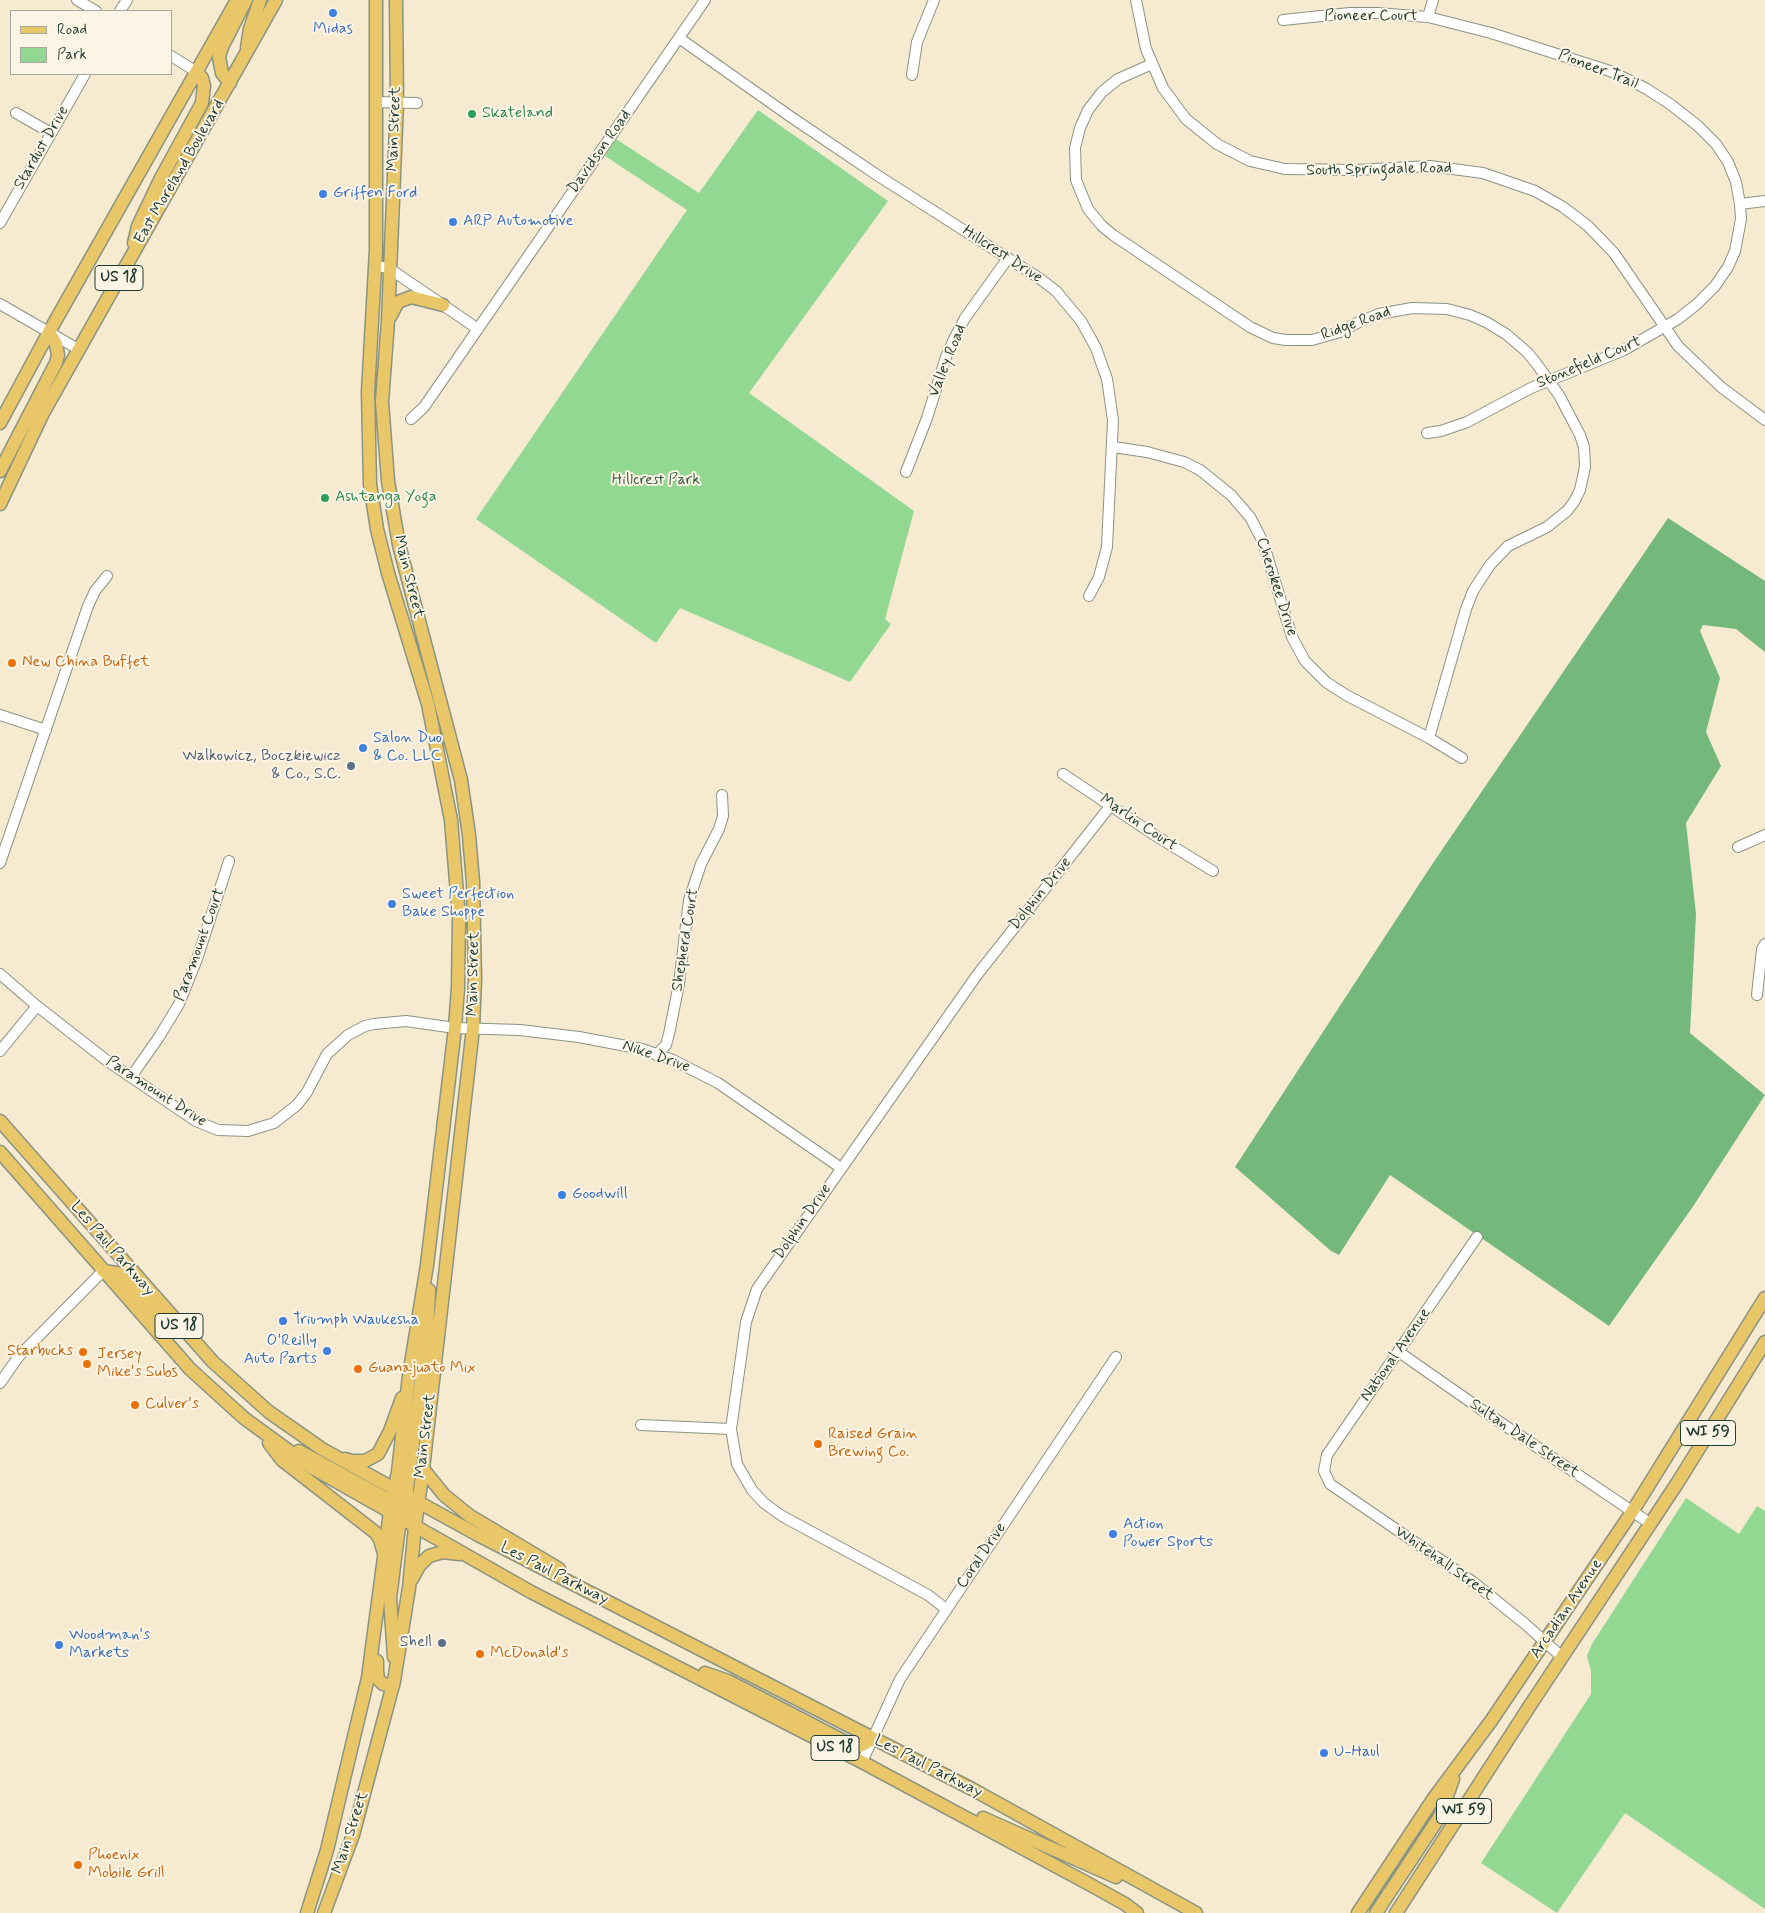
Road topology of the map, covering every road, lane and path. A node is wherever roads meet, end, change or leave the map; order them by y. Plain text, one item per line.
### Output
1 (77, 0) edge
2 (237, 0) edge
3 (246, 0) edge
4 (260, 0) edge
5 (276, 0) edge
6 (376, 0) edge
7 (390, 0) edge
8 (396, 0) edge
9 (706, 0) edge
10 (934, 0) edge
11 (1136, 0) edge
12 (1433, 0) edge
13 (94, 10) edge
14 (1428, 17) junction
15 (1283, 20) dead end
16 (396, 27) junction
17 (679, 38) junction
18 (246, 55) junction
19 (172, 57) edge
20 (1152, 64) junction
21 (197, 72) junction
22 (84, 75) edge
23 (912, 75) dead end
24 (230, 83) junction
25 (375, 102) junction
26 (397, 103) junction
27 (417, 103) dead end
28 (16, 113) dead end
29 (51, 133) junction
30 (1765, 201) edge
31 (1740, 204) junction
32 (0, 223) edge
33 (1008, 258) junction
34 (130, 260) junction
35 (375, 265) junction
36 (390, 269) junction
37 (0, 304) edge
38 (443, 305) junction
39 (388, 321) junction
40 (1664, 327) junction
41 (478, 329) junction
42 (49, 332) junction
43 (78, 349) junction
44 (1549, 380) junction
45 (411, 419) dead end
46 (1765, 420) edge
47 (0, 423) edge
48 (1427, 433) dead end
49 (1113, 447) junction
50 (0, 471) edge
51 (906, 472) dead end
52 (388, 481) junction
53 (370, 484) junction
54 (0, 504) edge
55 (402, 558) junction
56 (385, 562) junction
57 (107, 576) dead end
58 (410, 589) junction
59 (394, 594) junction
60 (1089, 596) dead end
61 (0, 715) edge
62 (46, 730) junction
63 (1429, 738) junction
64 (1462, 758) dead end
65 (1063, 774) dead end
66 (722, 795) dead end
67 (1111, 805) junction
68 (1765, 835) edge
69 (1738, 847) dead end
70 (229, 861) dead end
71 (454, 862) junction
72 (0, 863) edge
73 (1213, 871) dead end
74 (474, 921) junction
75 (1765, 944) edge
76 (0, 974) edge
77 (1757, 995) dead end
78 (37, 1006) junction
79 (455, 1028) junction
80 (473, 1028) junction
81 (0, 1051) edge
82 (656, 1055) junction
83 (131, 1077) junction
84 (0, 1121) edge
85 (0, 1152) edge
86 (841, 1168) junction
87 (28, 1183) junction
88 (1476, 1237) dead end
89 (429, 1245) junction
90 (118, 1255) junction
91 (103, 1271) junction
92 (1765, 1298) edge
93 (179, 1326) junction
94 (1765, 1342) edge
95 (1399, 1352) junction
96 (1116, 1357) dead end
97 (410, 1376) junction
98 (0, 1383) edge
99 (641, 1425) dead end
100 (731, 1429) junction
101 (264, 1434) junction
102 (333, 1456) junction
103 (423, 1469) junction
104 (1325, 1475) joint
105 (401, 1504) junction
106 (1632, 1512) junction
107 (1650, 1524) junction
108 (415, 1526) junction
109 (466, 1556) junction
110 (384, 1559) junction
111 (409, 1588) junction
112 (596, 1595) junction
113 (379, 1599) junction
114 (946, 1609) junction
115 (1544, 1642) junction
116 (656, 1654) junction
117 (1562, 1657) junction
118 (396, 1672) junction
119 (393, 1686) junction
120 (362, 1707) junction
121 (873, 1739) junction
122 (862, 1762) junction
123 (1457, 1767) junction
124 (950, 1809) junction
125 (308, 1909) edge
126 (1192, 1911) edge
127 (325, 1912) edge
128 (1138, 1913) edge
129 (1358, 1913) edge
130 (1376, 1913) edge
131 (1396, 1913) edge

1 - 13 street
2 - 21 main road, East Moreland Boulevard / US 18
3 - 24 main road
4 - 18 main road
5 - 18 main road, East Moreland Boulevard / US 18
6 - 25 main road, Main Street
7 - 16 main road
8 - 16 main road, Main Street
9 - 17 street, Davidson Road
10 - 23 street
11 - 20 street, South Springdale Road
12 - 14 street
14 - 15 street, Pioneer Court
14 - 31 street, Pioneer Trail
16 - 26 main road, Main Street
17 - 33 street, Hillcrest Drive
17 - 41 street, Davidson Road
18 - 24 main road, East Moreland Boulevard / US 18
19 - 21 street
20 - 40 street, South Springdale Road
20 - 44 street, Ridge Road
21 - 34 main road
21 - 42 main road, East Moreland Boulevard / US 18
22 - 29 street, Stardust Drive
24 - 34 main road, East Moreland Boulevard / US 18
25 - 26 street
25 - 35 main road, Main Street
26 - 27 street
26 - 36 main road, Main Street
28 - 29 street
29 - 32 street, Stardust Drive
30 - 31 street
31 - 40 street, Stonefield Court
33 - 49 street, Hillcrest Drive
33 - 51 street, Valley Road
34 - 43 main road, East Moreland Boulevard / US 18
35 - 36 street
35 - 53 main road, Main Street
36 - 38 street
36 - 39 main road, Main Street
37 - 42 street
38 - 39 main road
38 - 41 street
39 - 52 main road, Main Street
40 - 44 street, Stonefield Court
40 - 46 street, South Springdale Road
41 - 45 street, Davidson Road
42 - 43 street
42 - 47 main road, East Moreland Boulevard / US 18
42 - 50 main road
43 - 54 main road, East Moreland Boulevard / US 18
44 - 48 street, Stonefield Court
44 - 63 street, Ridge Road
49 - 60 street, Hillcrest Drive
49 - 63 street, Cherokee Drive
52 - 53 main road
52 - 55 main road, Main Street
53 - 56 main road, Main Street
55 - 56 main road
55 - 58 main road, Main Street
56 - 59 main road, Main Street
57 - 62 street
58 - 59 main road
58 - 74 main road, Main Street
59 - 71 main road, Main Street
61 - 62 street
62 - 72 street
63 - 64 street, Cherokee Drive
65 - 67 street, Marlin Court
66 - 82 street, Shepherd Court
67 - 73 street, Marlin Court
67 - 86 street, Dolphin Drive
68 - 69 street
70 - 83 street, Paramount Court
71 - 74 main road
71 - 79 main road, Main Street
74 - 80 main road, Main Street
75 - 77 street
76 - 78 street, Paramount Drive
78 - 81 street
78 - 83 street, Paramount Drive
79 - 80 street, Paramount Drive
79 - 83 street, Paramount Drive
79 - 89 main road, Main Street
80 - 82 street, Nike Drive
80 - 103 main road, Main Street
82 - 86 street, Nike Drive
84 - 90 main road, Les Paul Parkway / US 18
85 - 87 main road, Les Paul Parkway / US 18
86 - 100 street, Dolphin Drive
87 - 90 main road
87 - 91 main road, Les Paul Parkway / US 18
88 - 95 street, National Avenue
89 - 97 main road, Main Street
89 - 105 main road
90 - 93 main road, Les Paul Parkway / US 18
91 - 93 main road
91 - 98 street
91 - 101 main road, Les Paul Parkway / US 18
92 - 106 main road, Arcadian Avenue / WI 59
93 - 102 main road, Les Paul Parkway / US 18
94 - 107 main road, WI 59
95 - 104 street, National Avenue
95 - 106 street, Sultan Dale Street
96 - 114 street, Coral Drive
97 - 102 main road
97 - 105 main road, Main Street
99 - 100 street
100 - 114 street, Dolphin Drive
101 - 105 main road, Les Paul Parkway / US 18
101 - 110 main road
102 - 105 main road, Les Paul Parkway / US 18
103 - 105 main road, Main Street
103 - 112 main road
104 - 115 street, Whitehall Street
105 - 108 main road, Les Paul Parkway / US 18
105 - 108 main road, Main Street
105 - 110 main road, Main Street
105 - 112 main road, Les Paul Parkway / US 18
105 - 118 main road
106 - 107 street, Sultan Dale Street
106 - 115 main road, Arcadian Avenue / WI 59
107 - 117 main road, Arcadian Avenue / WI 59
108 - 109 main road, Les Paul Parkway / US 18
108 - 111 main road, Main Street
109 - 111 main road
109 - 116 main road, Les Paul Parkway / US 18
110 - 113 main road, Main Street
111 - 118 main road, Main Street
112 - 121 main road, Les Paul Parkway / US 18
113 - 119 main road
113 - 120 main road, Main Street
114 - 121 street, Coral Drive
115 - 117 street, Whitehall Street
115 - 123 main road, Arcadian Avenue / WI 59
116 - 121 main road
116 - 122 main road, Les Paul Parkway / US 18
117 - 131 main road, Arcadian Avenue / WI 59
118 - 119 main road, Main Street
119 - 120 main road
119 - 127 main road, Main Street
120 - 125 main road, Main Street
121 - 122 street, Coral Drive
121 - 126 main road, Les Paul Parkway / US 18
122 - 124 main road, Les Paul Parkway / US 18
123 - 129 main road, Arcadian Avenue
123 - 130 main road, WI 59
124 - 126 main road
124 - 128 main road, Les Paul Parkway / US 18
125 - 127 street

